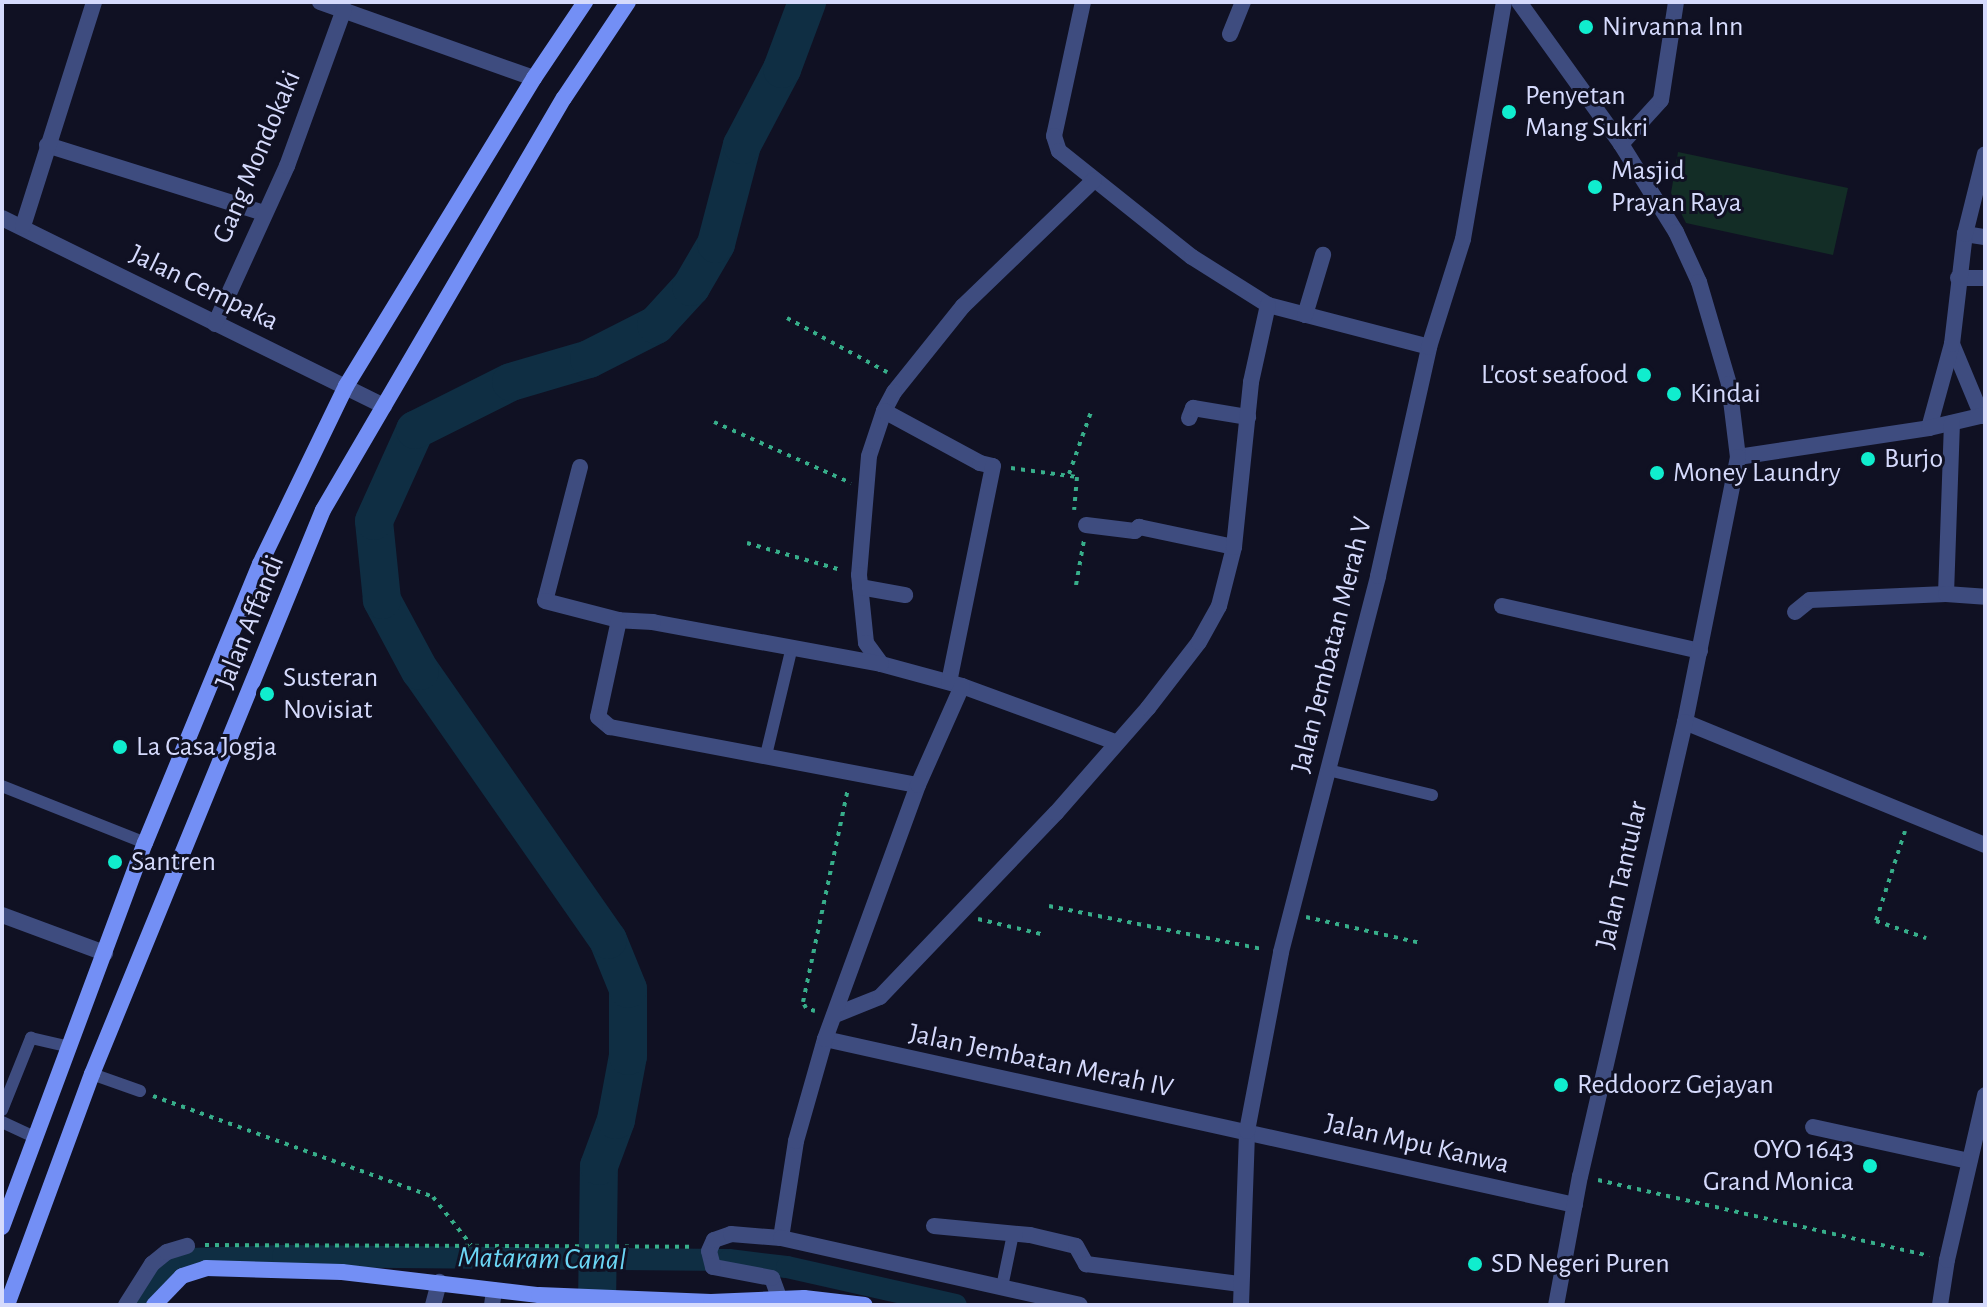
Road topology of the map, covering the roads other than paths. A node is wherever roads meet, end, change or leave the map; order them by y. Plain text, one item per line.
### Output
1 (94, 2) edge
2 (320, 2) edge
3 (585, 2) edge
4 (628, 2) edge
5 (1083, 2) edge
6 (1243, 2) edge
7 (1504, 2) edge
8 (1519, 2) edge
9 (1676, 2) edge
10 (344, 9) junction
11 (1230, 34) dead end
12 (534, 78) junction
13 (1621, 144) junction
14 (47, 145) junction
15 (1985, 154) edge
16 (1094, 180) junction
17 (264, 213) junction
18 (2, 218) edge
19 (23, 226) junction
20 (1965, 234) junction
21 (1985, 237) edge
22 (1323, 255) dead end
23 (1958, 278) junction
24 (1985, 278) edge
25 (1268, 305) junction
26 (1305, 315) junction
27 (215, 324) junction
28 (1952, 344) junction
29 (1429, 347) junction
30 (346, 386) junction
31 (384, 406) junction
32 (884, 411) junction
33 (1983, 415) edge
34 (1248, 417) junction
35 (1189, 418) dead end
36 (1952, 423) junction
37 (1929, 428) junction
38 (1738, 457) junction
39 (580, 467) dead end
40 (1086, 525) road end
41 (1234, 547) junction
42 (859, 581) junction
43 (1946, 594) junction
44 (905, 595) dead end
45 (1985, 597) edge
46 (1502, 606) dead end
47 (1795, 612) dead end
48 (619, 620) junction
49 (792, 647) junction
50 (1700, 651) junction
51 (881, 664) junction
52 (955, 684) junction
53 (1685, 722) junction
54 (1115, 742) junction
55 (766, 755) junction
56 (1328, 770) junction
57 (918, 785) junction
58 (2, 786) edge
59 (1432, 795) dead end
60 (145, 843) junction
61 (1985, 845) edge
62 (2, 915) edge
63 (105, 953) junction
64 (835, 1015) junction
65 (825, 1039) junction
66 (69, 1047) junction
67 (92, 1074) junction
68 (140, 1091) road end
69 (1985, 1095) edge
70 (2, 1110) edge
71 (2, 1122) edge
72 (1813, 1127) dead end
73 (1247, 1131) junction
74 (34, 1137) junction
75 (1969, 1161) junction
76 (1575, 1205) junction
77 (934, 1226) dead end
78 (2, 1227) edge
79 (1013, 1234) junction
80 (781, 1238) junction
81 (187, 1246) road end
82 (439, 1282) junction
83 (1241, 1284) junction
84 (1002, 1287) junction
85 (493, 1298) edge
86 (779, 1303) edge
87 (6, 1304) edge
88 (126, 1305) edge
89 (154, 1305) edge
90 (433, 1305) edge
91 (865, 1305) edge
92 (1080, 1305) edge
93 (1241, 1305) edge
94 (1556, 1305) edge
95 (1940, 1305) edge

1 - 14 street
2 - 10 street
3 - 12 main road, Jalan Affandi
4 - 31 main road, Jalan Affandi
5 - 16 street
6 - 11 street
7 - 29 street, Jalan Jembatan Merah V
8 - 13 street, Jalan Tantular
9 - 13 street
10 - 12 street
10 - 17 street, Gang Mondokaki
12 - 30 main road, Jalan Affandi
13 - 38 street, Jalan Tantular
14 - 17 street
14 - 19 street
15 - 20 street
16 - 25 street
16 - 32 street
17 - 27 street, Gang Mondokaki
18 - 19 street, Jalan Cempaka
19 - 27 street, Jalan Cempaka
20 - 21 street
20 - 23 street
22 - 26 street
23 - 24 street
23 - 28 street
25 - 26 street
25 - 34 street, Jalan Jembatan Merah IV
26 - 29 street
27 - 30 street, Jalan Cempaka
28 - 33 street
28 - 37 street
29 - 56 street, Jalan Jembatan Merah V
30 - 31 street, Jalan Cempaka
30 - 60 main road, Jalan Affandi
31 - 67 main road, Jalan Affandi
32 - 42 street
32 - 52 street
33 - 36 street
34 - 35 street
34 - 41 street, Jalan Jembatan Merah IV
36 - 37 street
36 - 43 street
37 - 38 street
38 - 50 street, Jalan Tantular
39 - 48 street
40 - 41 street
41 - 54 street, Jalan Jembatan Merah IV
42 - 44 street
42 - 51 street
43 - 45 street
43 - 47 street
46 - 50 street
48 - 49 street
48 - 55 street
49 - 51 street
49 - 55 lane
50 - 53 street, Jalan Tantular
51 - 52 street
52 - 54 street
52 - 57 street
53 - 61 street
53 - 76 street, Jalan Tantular
54 - 64 street, Jalan Jembatan Merah IV
55 - 57 street
56 - 59 lane
56 - 73 street, Jalan Jembatan Merah V
57 - 64 street
58 - 60 lane
60 - 63 main road, Jalan Affandi
62 - 63 street
63 - 66 main road, Jalan Affandi
64 - 65 street
65 - 73 street, Jalan Jembatan Merah IV
65 - 80 street
66 - 70 lane
66 - 74 main road, Jalan Affandi
67 - 68 lane
67 - 87 main road, Jalan Affandi
69 - 75 street
71 - 74 lane
72 - 75 street
73 - 76 street, Jalan Mpu Kanwa
73 - 83 street, Jalan Jembatan Merah V
74 - 78 main road, Jalan Affandi
75 - 95 street
76 - 94 street, Jalan Tantular
77 - 79 street
79 - 83 street
79 - 84 lane
80 - 84 street
80 - 86 street
81 - 88 street
82 - 85 main road
82 - 89 main road
82 - 90 street
83 - 93 street, Jalan Jembatan Merah V
84 - 92 street
85 - 86 main road
86 - 91 main road

